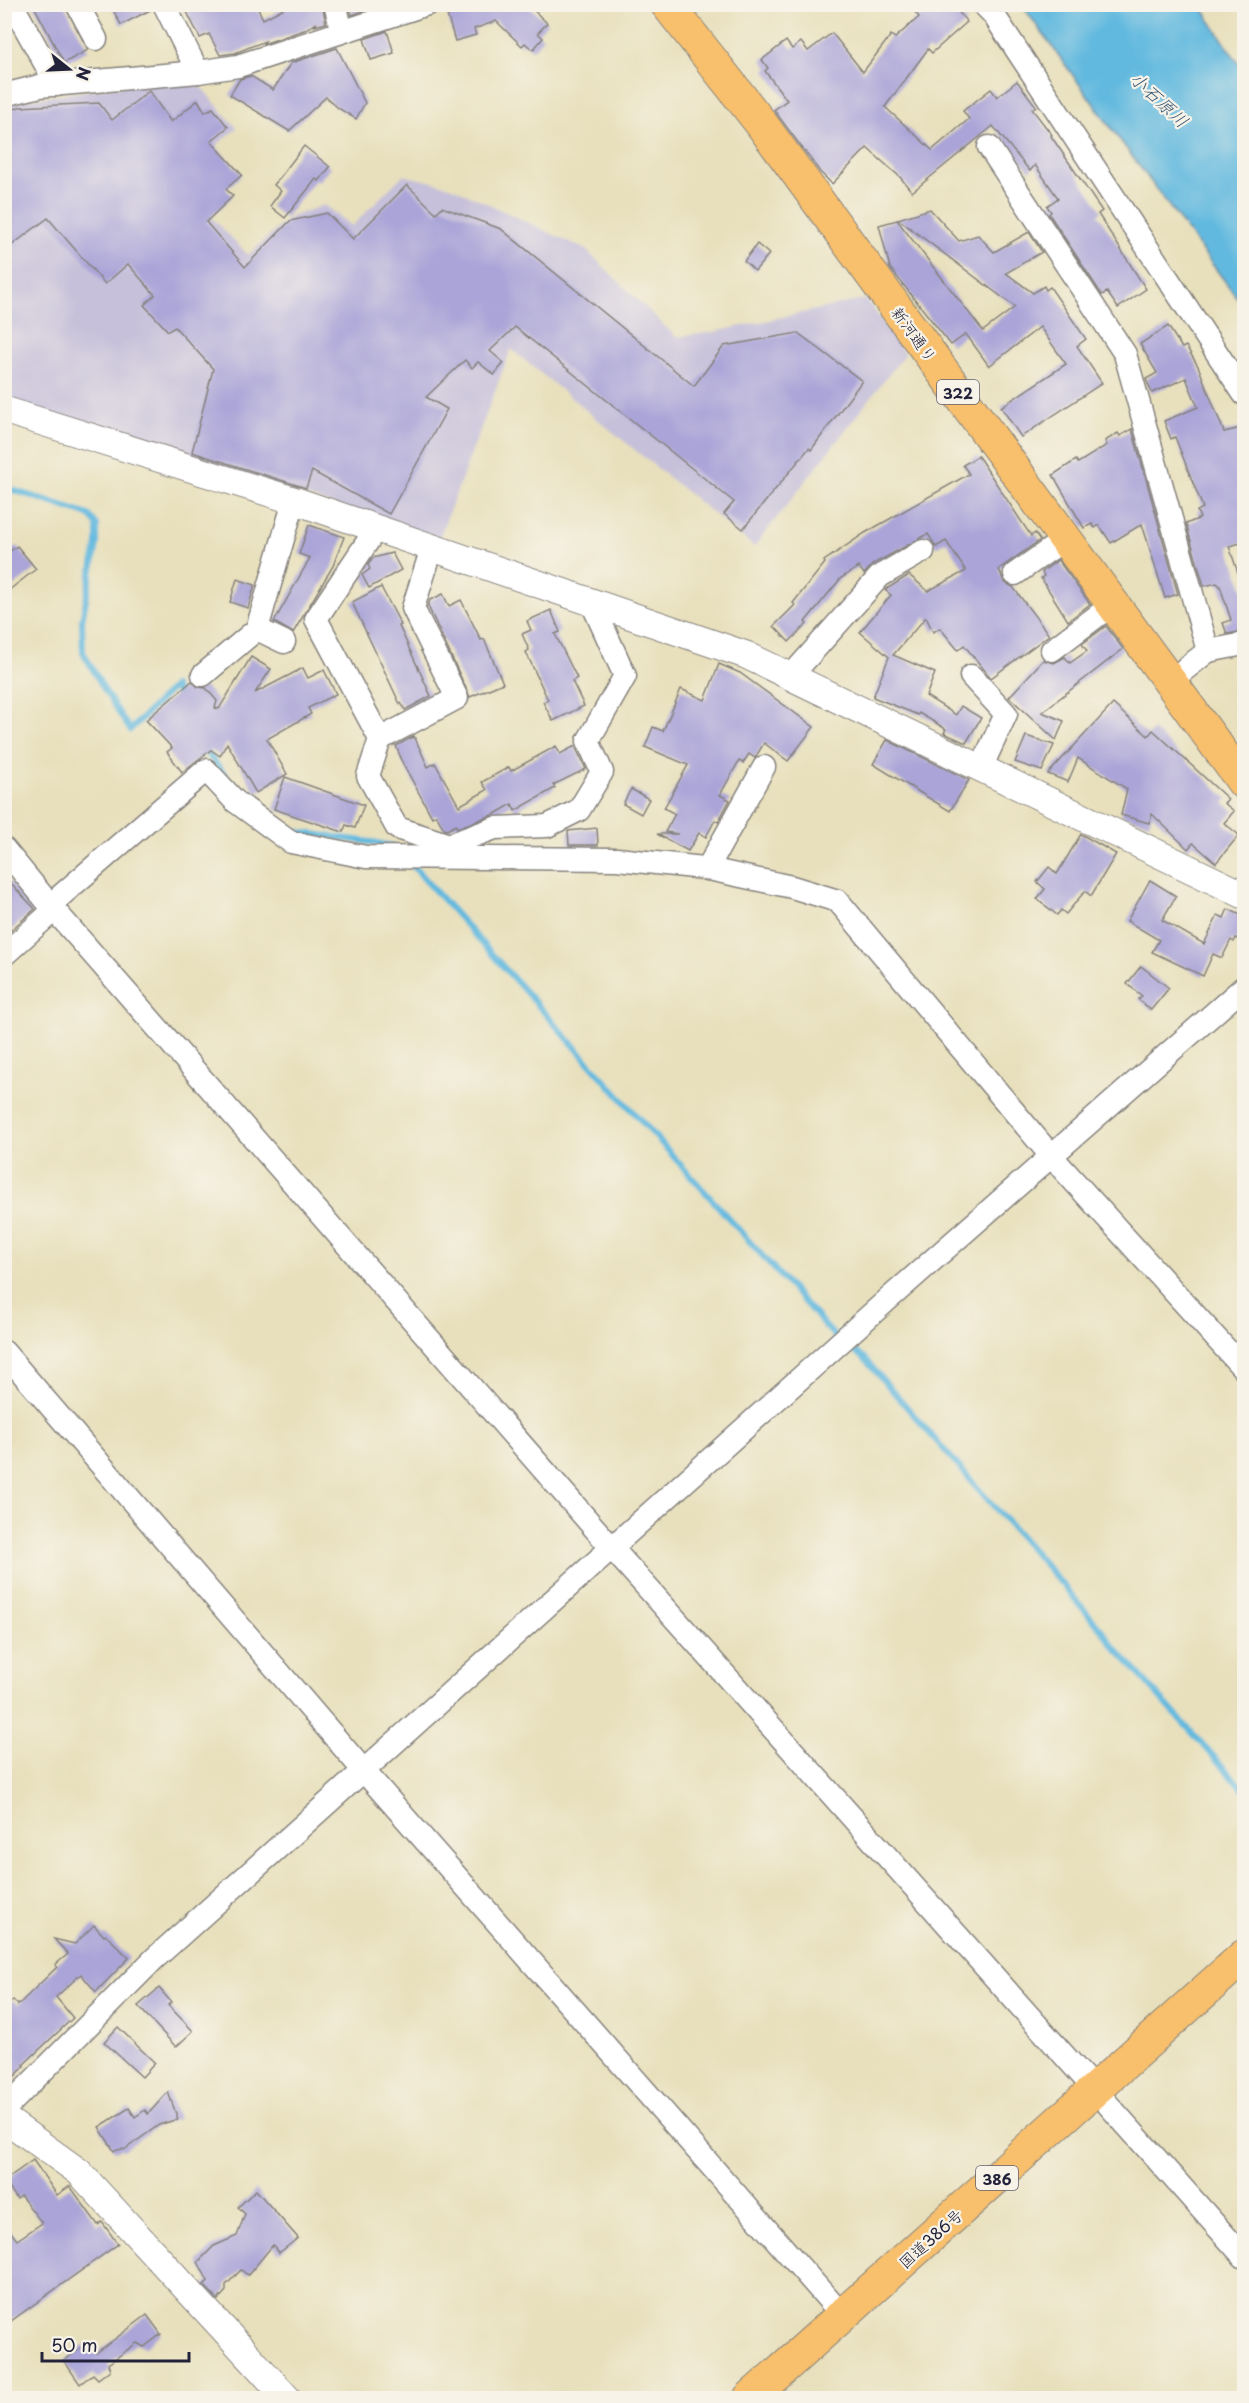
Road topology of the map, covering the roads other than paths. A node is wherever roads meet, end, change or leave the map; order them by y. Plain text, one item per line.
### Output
1 (12, 4) edge
2 (77, 4) edge
3 (164, 4) edge
4 (335, 4) edge
5 (427, 4) edge
6 (667, 4) edge
7 (994, 8) edge
8 (342, 31) junction
9 (96, 39) dead end
10 (198, 72) junction
11 (57, 85) junction
12 (4, 95) edge
13 (989, 147) dead end
14 (1245, 394) edge
15 (4, 410) edge
16 (294, 501) junction
17 (376, 529) junction
18 (1065, 539) junction
19 (432, 548) junction
20 (922, 551) dead end
21 (1015, 574) dead end
22 (592, 603) junction
23 (1113, 604) junction
24 (257, 629) junction
25 (284, 642) dead end
26 (1245, 644) edge
27 (1052, 650) dead end
28 (1208, 651) junction
29 (202, 675) dead end
30 (791, 676) junction
31 (971, 676) dead end
32 (1170, 681) junction
33 (380, 739) junction
34 (764, 767) dead end
35 (981, 768) junction
36 (1245, 783) edge
37 (4, 849) edge
38 (707, 869) junction
39 (1245, 895) edge
40 (52, 907) junction
41 (4, 955) edge
42 (1245, 987) edge
43 (1052, 1157) junction
44 (4, 1352) edge
45 (1245, 1369) edge
46 (611, 1547) junction
47 (363, 1770) junction
48 (1245, 1956) edge
49 (1097, 2089) junction
50 (4, 2110) edge
51 (4, 2118) edge
52 (1245, 2257) edge
53 (843, 2316) junction
54 (287, 2398) edge
55 (750, 2398) edge

1 - 11 street
2 - 9 street
3 - 10 street
4 - 8 street
5 - 8 street
6 - 18 highway, 新河通り / 322
7 - 14 street
8 - 10 street
10 - 11 street
11 - 12 street
13 - 28 street
15 - 16 street
16 - 17 street
16 - 24 street
17 - 19 street
17 - 33 street
18 - 21 street
18 - 23 highway, 新河通り / 322
19 - 22 street
19 - 33 street
20 - 30 street
22 - 30 street
22 - 33 street
23 - 27 street
23 - 32 highway, 新河通り / 322
24 - 25 street
24 - 29 street
26 - 28 street
28 - 32 street
30 - 35 street
31 - 35 street
32 - 36 highway, 新河通り / 322
34 - 38 street
35 - 39 street
37 - 40 street
38 - 40 street
38 - 43 street
40 - 41 street
40 - 46 street
42 - 43 street
43 - 45 street
43 - 46 street
44 - 47 street
46 - 47 street
46 - 49 street
47 - 50 street
47 - 53 street
48 - 49 highway, 国道386号 / 386
49 - 52 street
49 - 53 highway, 国道386号 / 386
51 - 54 street
53 - 55 highway, 国道386号 / 386

